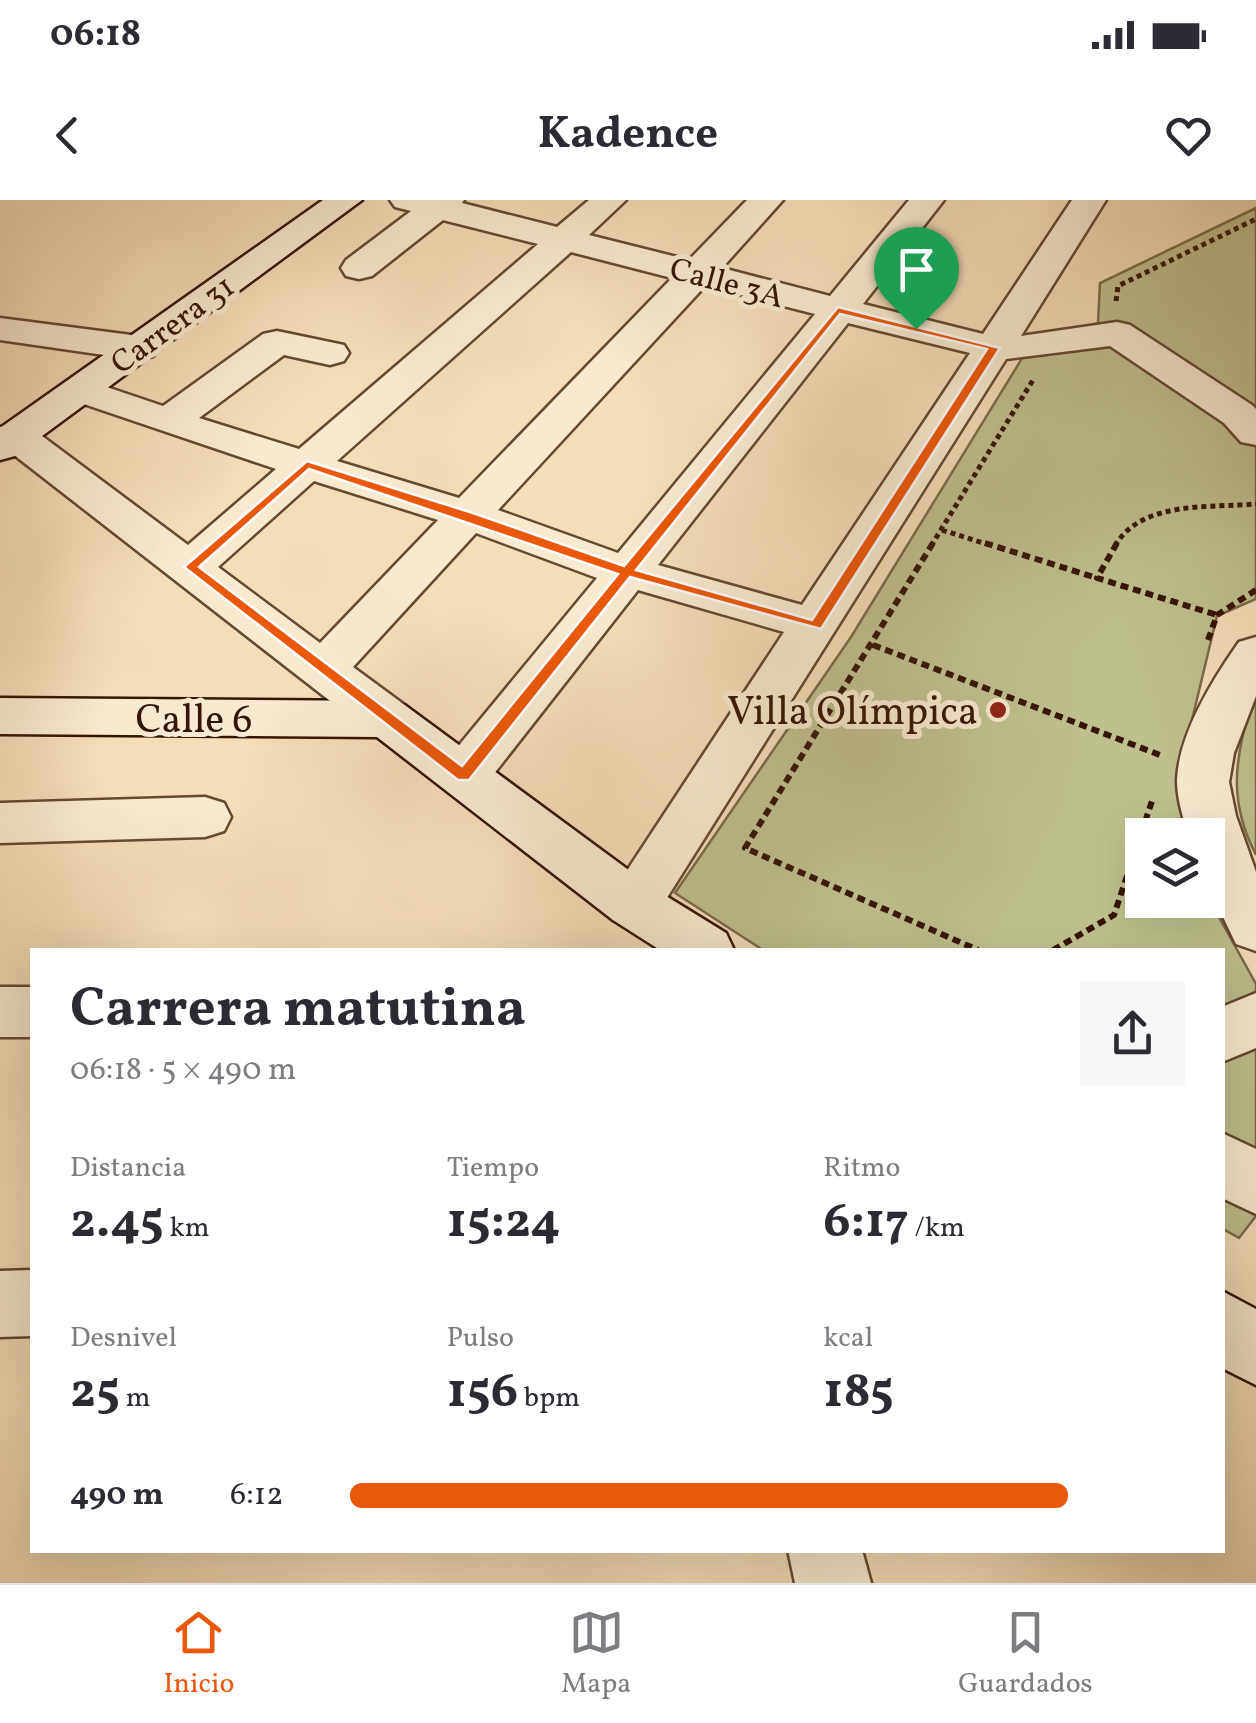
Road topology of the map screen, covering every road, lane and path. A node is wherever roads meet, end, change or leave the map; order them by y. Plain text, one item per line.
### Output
1 (345, 200) edge
2 (608, 200) edge
3 (766, 200) edge
4 (927, 200) edge
5 (1089, 200) edge
6 (431, 202) edge
7 (1256, 219) edge
8 (564, 240) junction
9 (359, 268) dead end
10 (695, 273) junction
11 (838, 310) junction
12 (0, 329) edge
13 (1090, 338) junction
14 (139, 348) junction
15 (994, 348) junction
16 (330, 353) dead end
17 (80, 390) junction
18 (168, 422) junction
19 (1256, 433) edge
20 (8, 441) edge
21 (307, 464) junction
22 (1256, 504) edge
23 (468, 516) junction
24 (942, 530) junction
25 (190, 567) junction
26 (627, 572) junction
27 (1098, 578) junction
28 (1217, 615) dead end
29 (816, 625) junction
30 (873, 645) junction
31 (1256, 654) edge
32 (323, 669) junction
33 (0, 716) edge
34 (388, 719) junction
35 (1166, 757) dead end
36 (464, 776) junction
37 (205, 817) dead end
38 (0, 823) edge
39 (633, 904) junction
40 (1256, 928) edge
41 (700, 948) edge
42 (973, 948) edge
43 (0, 1012) edge
44 (30, 1012) edge
45 (1256, 1018) edge
46 (1225, 1035) edge
47 (1225, 1164) edge
48 (1256, 1184) edge
49 (30, 1303) edge
50 (0, 1304) edge
51 (825, 1553) edge
52 (833, 1583) edge

1 - 14 street, Carrera 31
2 - 8 street
3 - 10 street
4 - 11 street
5 - 15 street
6 - 8 street, Calle 3A
6 - 9 street
7 - 13 path
8 - 10 street, Calle 3A
8 - 21 street
10 - 11 street, Calle 3A
10 - 23 street
11 - 15 street, Calle 3A
11 - 26 street
12 - 14 street
13 - 15 street, Calle 3A
13 - 19 street, Calle 3A
13 - 24 path
14 - 17 street, Carrera 31
15 - 29 street
16 - 18 street
17 - 18 street
17 - 20 street, Carrera 31
18 - 21 street
20 - 25 street
21 - 23 street
21 - 25 street
22 - 27 path
23 - 26 street
23 - 32 street
24 - 27 path
24 - 30 path
25 - 32 street
26 - 29 street
26 - 36 street
27 - 28 path
29 - 39 street
30 - 35 path
30 - 42 path
31 - 40 street
32 - 34 street
33 - 34 street, Calle 6
34 - 36 street
36 - 39 street
37 - 38 street
39 - 41 street
43 - 44 street
45 - 46 street
47 - 48 street
49 - 50 street
51 - 52 street

